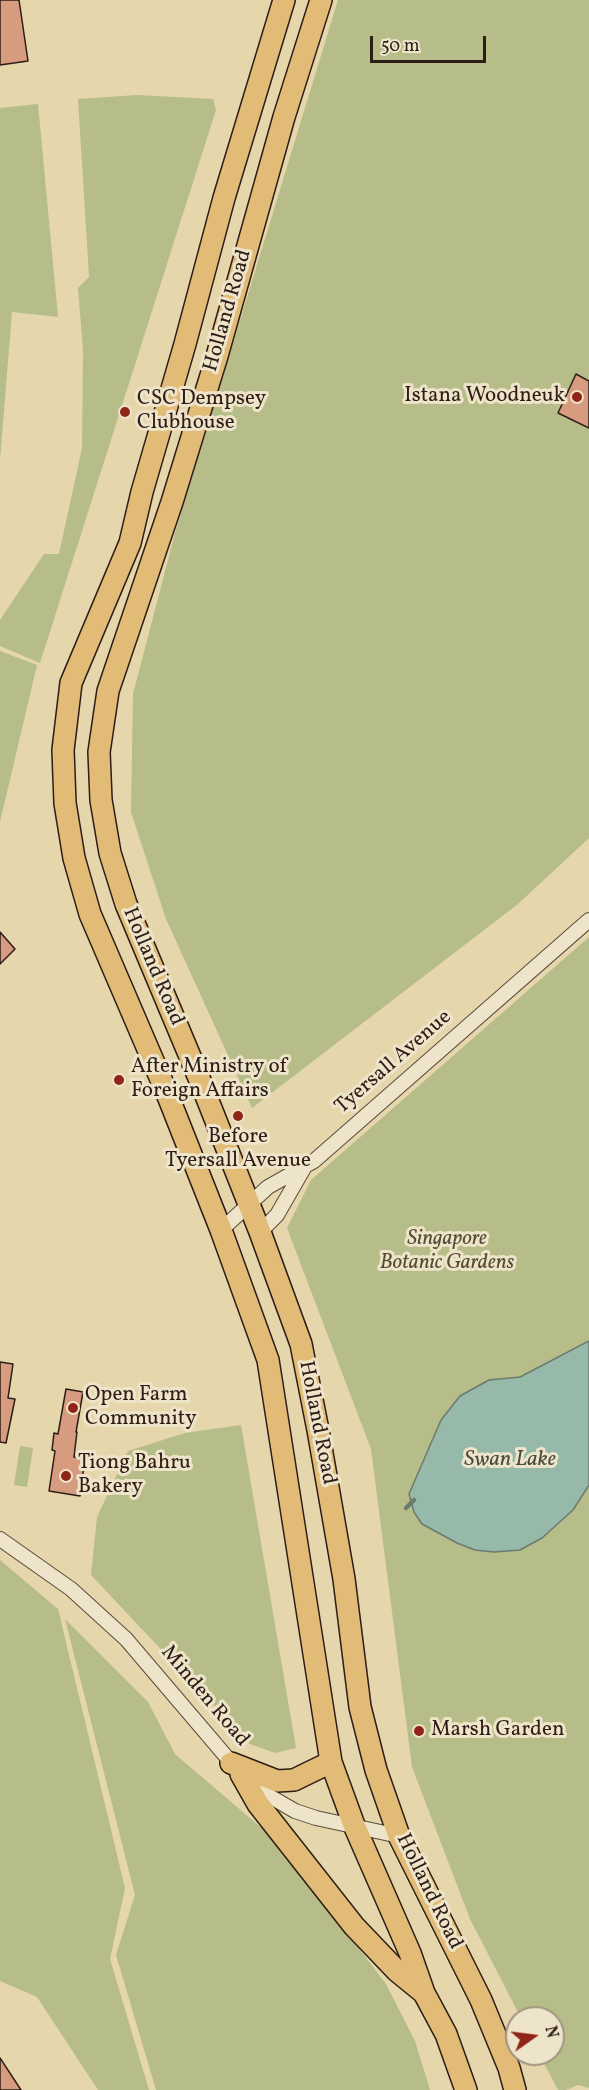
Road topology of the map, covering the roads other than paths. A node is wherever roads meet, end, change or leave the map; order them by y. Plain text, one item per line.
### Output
1 (284, 0) edge
2 (321, 0) edge
3 (194, 308) junction
4 (228, 310) junction
5 (589, 920) edge
6 (304, 1168) junction
7 (249, 1206) junction
8 (221, 1230) junction
9 (260, 1232) junction
10 (0, 1539) edge
11 (331, 1762) junction
12 (236, 1769) junction
13 (354, 1825) junction
14 (399, 1836) junction
15 (424, 1993) junction
16 (466, 2090) edge
17 (515, 2090) edge

1 - 3 main road, Holland Road
2 - 4 main road, Holland Road
3 - 4 main road
3 - 8 main road, Holland Road
4 - 7 main road, Holland Road
5 - 6 street, Tyersall Avenue
6 - 7 street, Tyersall Avenue
6 - 9 street
7 - 8 street, Tyersall Avenue
7 - 9 main road, Holland Road
8 - 11 main road, Holland Road
9 - 14 main road, Holland Road
10 - 12 street, Minden Road
11 - 12 main road
11 - 13 main road, Holland Road
12 - 13 street, Minden Road
12 - 15 main road
13 - 14 street, Minden Road
13 - 15 main road, Holland Road
14 - 17 main road, Holland Road
15 - 16 main road, Holland Road

